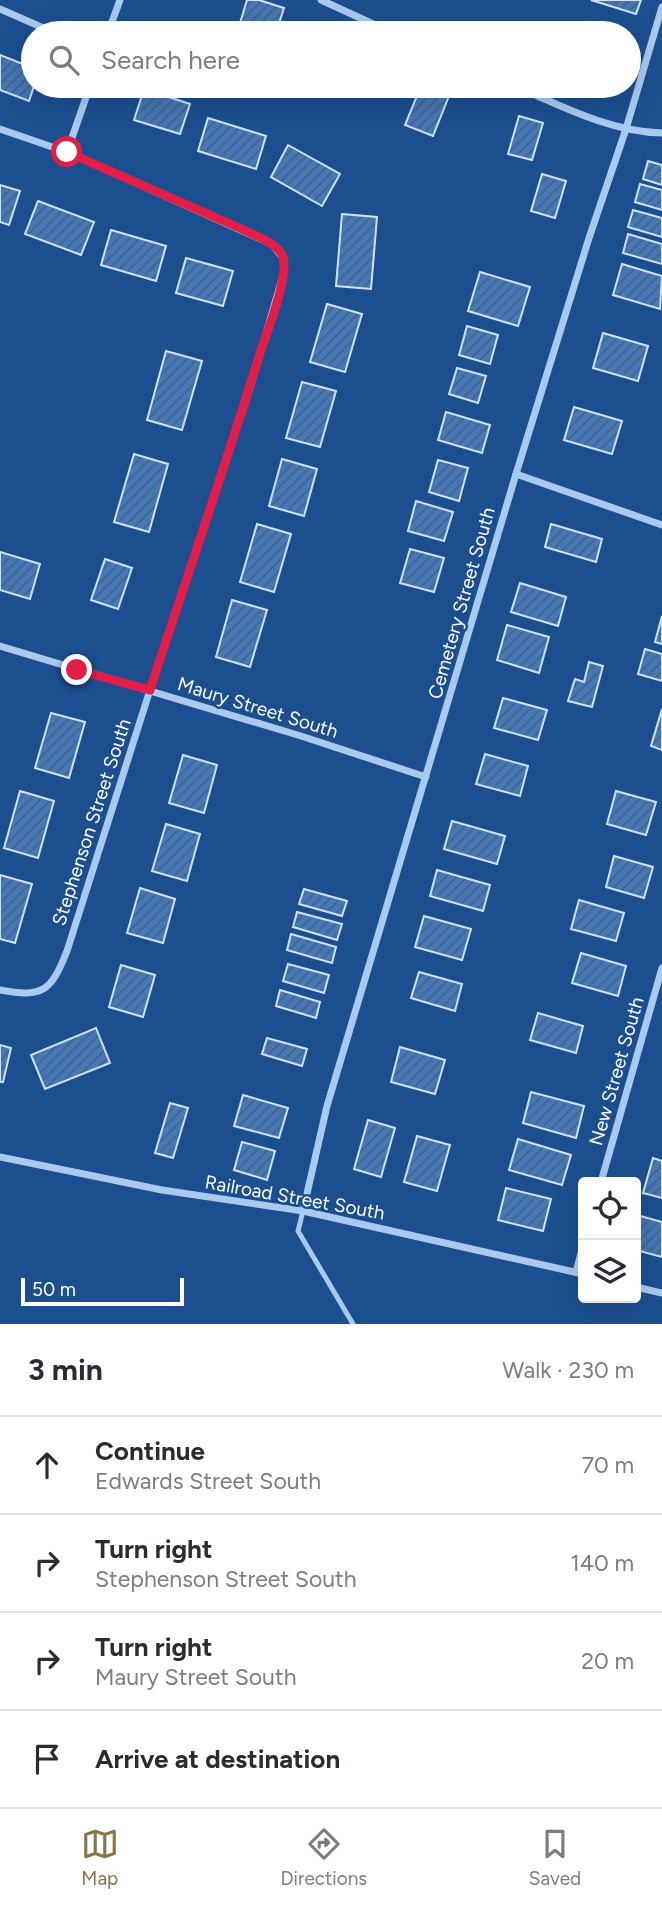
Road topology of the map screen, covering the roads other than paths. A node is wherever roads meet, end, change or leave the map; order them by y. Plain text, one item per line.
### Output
1 (120, 0) edge
2 (321, 0) edge
3 (662, 8) edge
4 (0, 9) edge
5 (28, 21) edge
6 (112, 21) edge
7 (367, 21) edge
8 (641, 79) edge
9 (86, 98) edge
10 (545, 98) edge
11 (635, 98) edge
12 (0, 129) edge
13 (626, 129) junction
14 (662, 133) edge
15 (67, 152) junction
16 (516, 474) junction
17 (662, 525) edge
18 (0, 646) edge
19 (150, 690) junction
20 (426, 777) junction
21 (662, 968) edge
22 (0, 990) edge
23 (0, 1157) edge
24 (602, 1177) edge
25 (303, 1210) junction
26 (578, 1273) edge
27 (641, 1288) edge
28 (662, 1293) edge
29 (353, 1324) edge

1 - 6 street
2 - 7 street
3 - 8 street, Cemetery Street South
4 - 5 street
9 - 15 street
10 - 13 street
11 - 13 street, Cemetery Street South
12 - 15 street
13 - 14 street
13 - 16 street, Cemetery Street South
15 - 19 street, Stephenson Street South
16 - 17 street
16 - 20 street, Cemetery Street South
18 - 19 street, Maury Street South
19 - 20 street, Maury Street South
19 - 22 street, Stephenson Street South
20 - 25 street, Cemetery Street South
21 - 24 street, New Street South
23 - 25 street, Railroad Street South
25 - 26 street, Railroad Street South
25 - 29 lane
27 - 28 street

